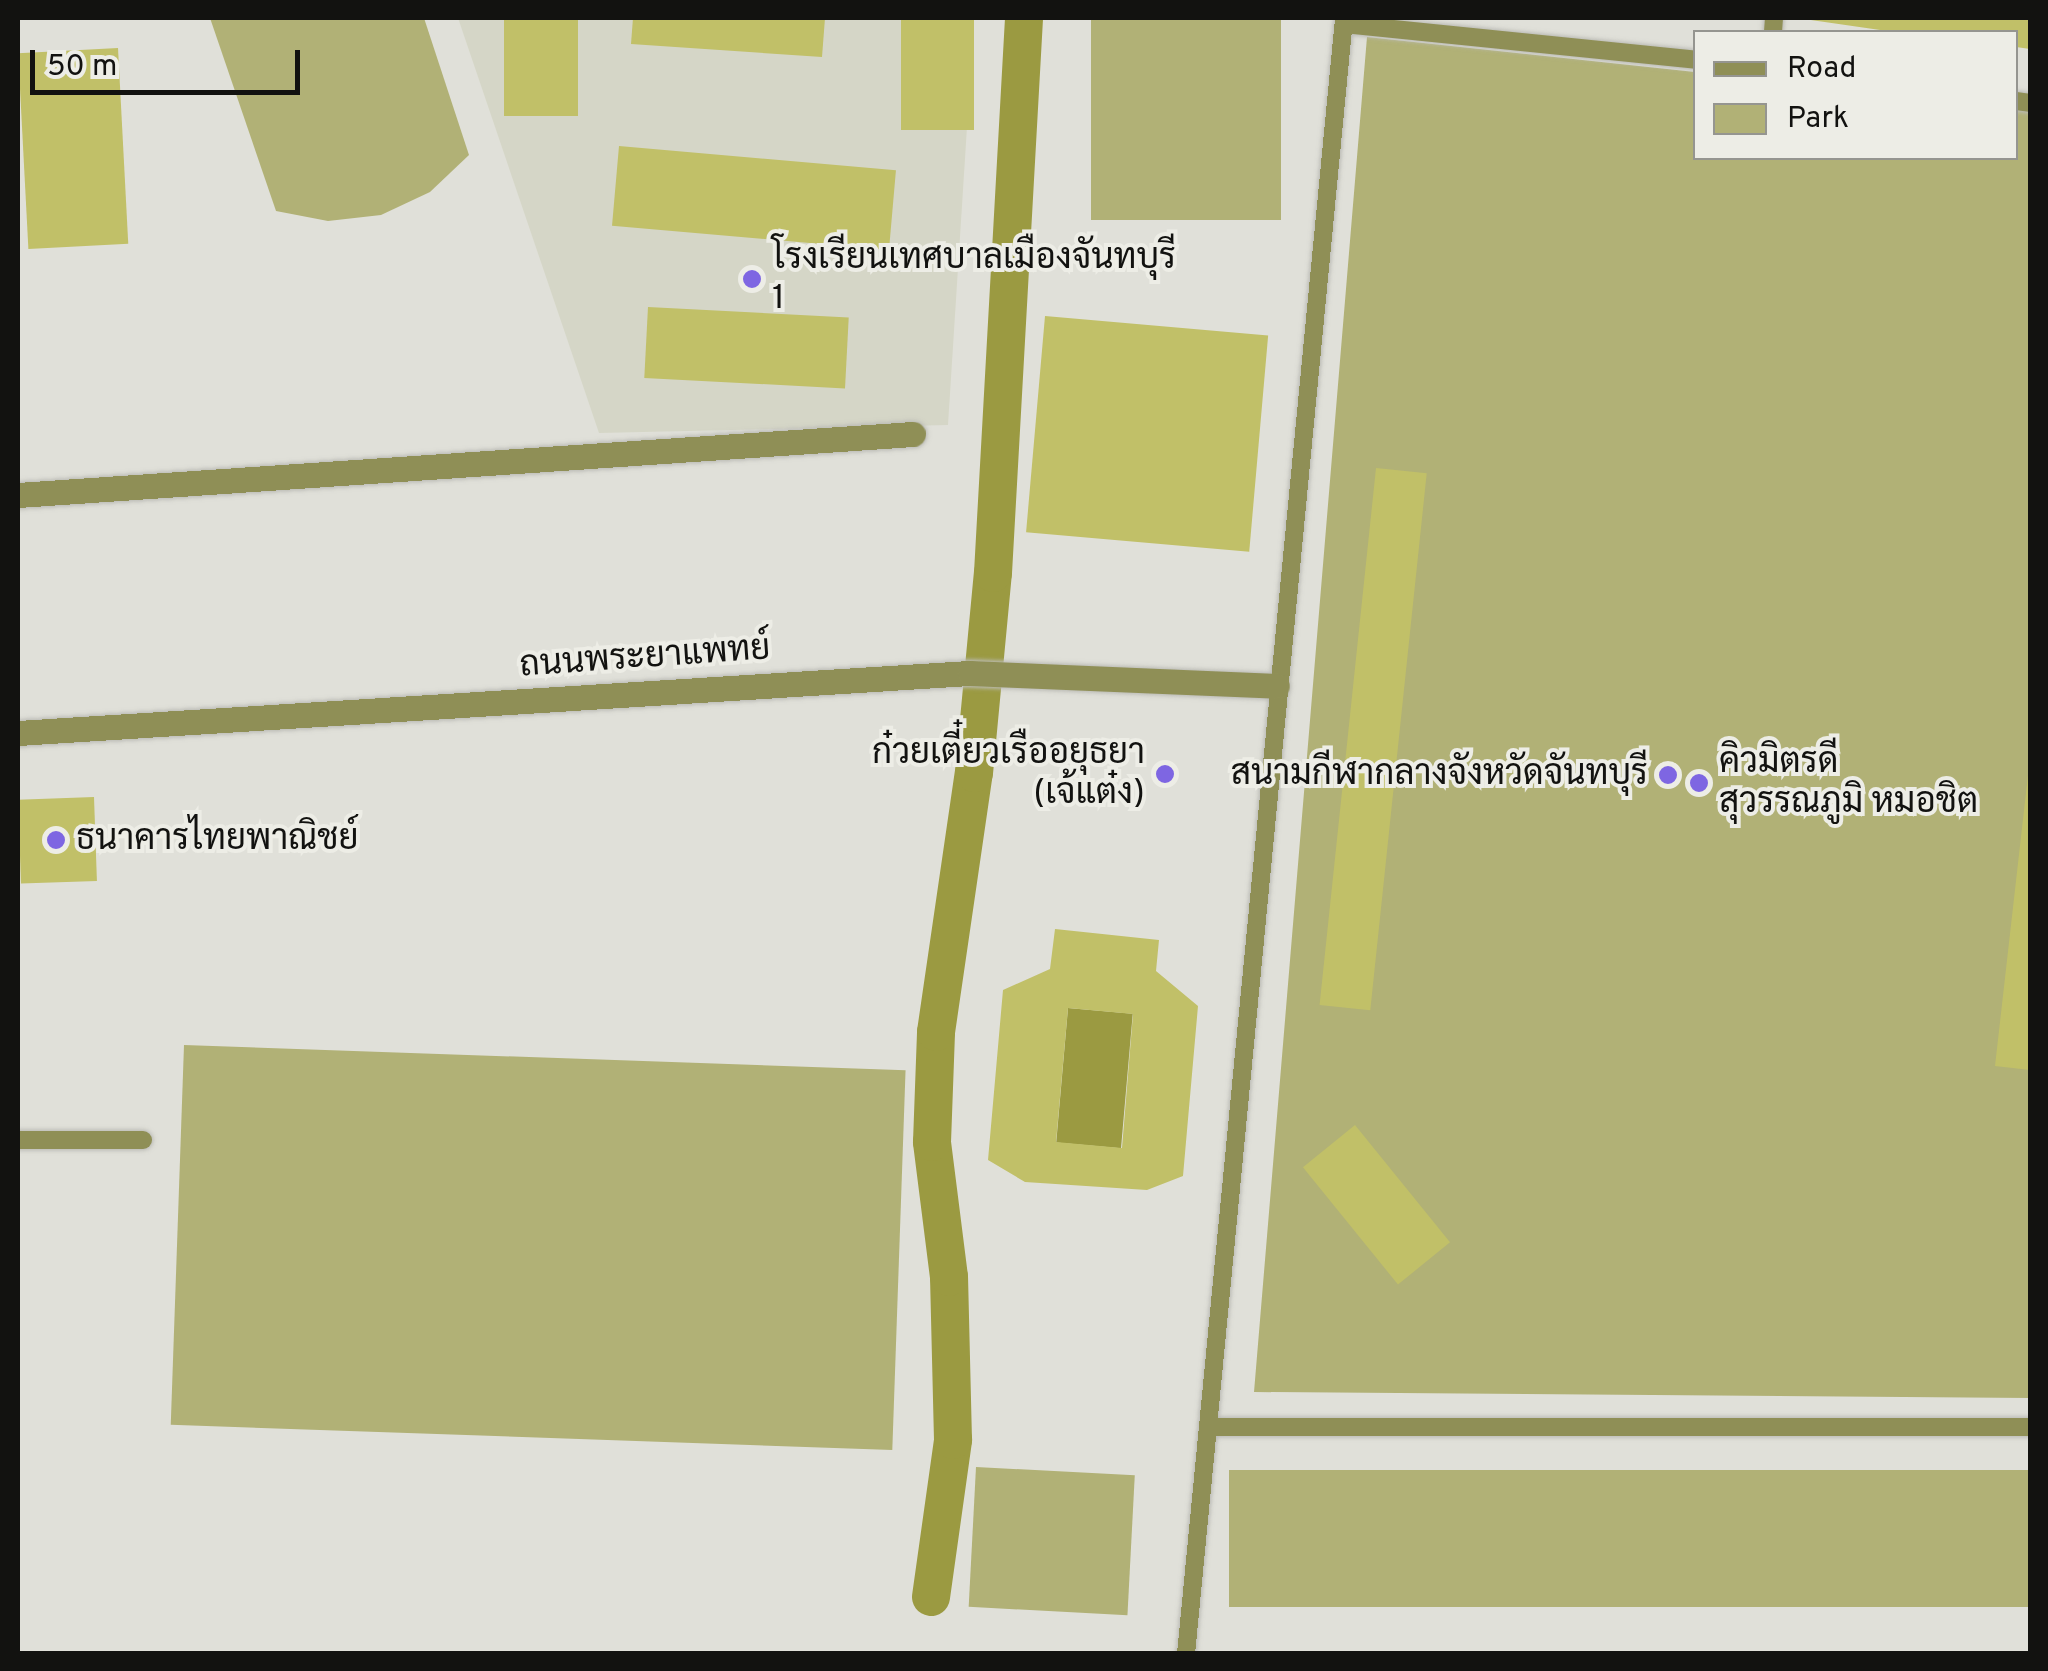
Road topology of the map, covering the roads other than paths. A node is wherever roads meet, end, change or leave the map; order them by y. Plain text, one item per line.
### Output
1 (1344, 21) edge
2 (1693, 60) edge
3 (914, 434) dead end
4 (18, 495) edge
5 (1278, 686) junction
6 (18, 733) edge
7 (18, 1140) edge
8 (143, 1140) dead end
9 (1208, 1427) junction
10 (2030, 1427) edge
11 (1186, 1654) edge

1 - 2 lane
1 - 5 lane
3 - 4 street
5 - 6 street, ถนนพระยาแพทย์
5 - 9 lane
7 - 8 lane
9 - 10 lane
9 - 11 lane

